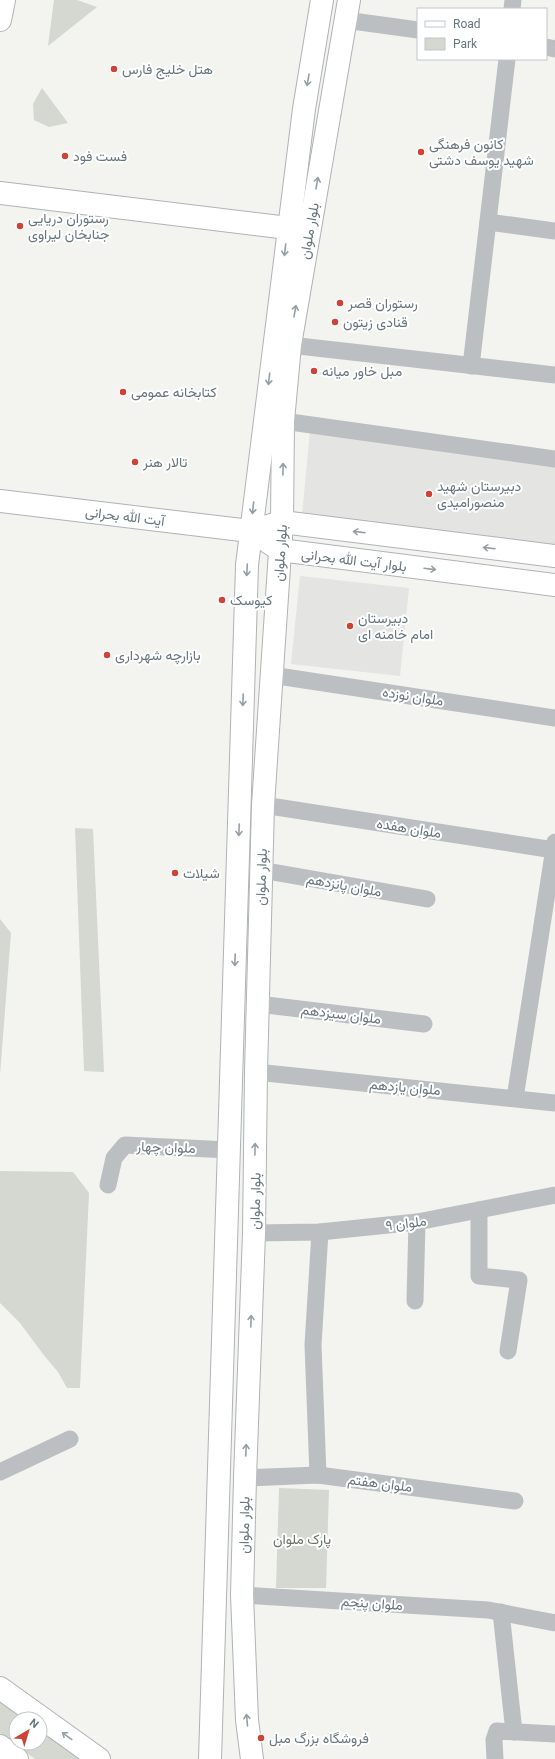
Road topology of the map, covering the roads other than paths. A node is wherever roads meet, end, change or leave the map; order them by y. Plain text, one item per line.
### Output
1 (4, 0) edge
2 (322, 0) edge
3 (347, 10) edge
4 (0, 20) edge
5 (417, 30) edge
6 (313, 50) junction
7 (340, 56) junction
8 (507, 60) edge
9 (0, 192) edge
10 (488, 222) junction
11 (288, 228) junction
12 (555, 231) edge
13 (290, 345) junction
14 (471, 366) junction
15 (555, 375) edge
16 (283, 421) junction
17 (555, 459) edge
18 (0, 501) edge
19 (282, 522) junction
20 (250, 531) junction
21 (280, 550) junction
22 (513, 551) junction
23 (555, 556) edge
24 (512, 579) junction
25 (555, 585) edge
26 (271, 674) junction
27 (555, 718) edge
28 (263, 805) junction
29 (554, 846) edge
30 (261, 870) junction
31 (427, 899) dead end
32 (258, 1012) junction
33 (233, 1017) junction
34 (424, 1024) dead end
35 (256, 1072) junction
36 (515, 1098) junction
37 (555, 1103) edge
38 (229, 1150) junction
39 (108, 1186) dead end
40 (555, 1195) edge
41 (479, 1210) junction
42 (417, 1222) junction
43 (320, 1232) junction
44 (254, 1233) junction
45 (415, 1301) dead end
46 (508, 1351) dead end
47 (70, 1439) dead end
48 (0, 1472) edge
49 (318, 1475) junction
50 (245, 1478) junction
51 (515, 1501) dead end
52 (242, 1595) junction
53 (501, 1612) junction
54 (555, 1624) edge
55 (0, 1688) edge
56 (514, 1732) junction
57 (555, 1734) edge
58 (0, 1746) edge
59 (17, 1759) edge
60 (99, 1759) edge
61 (210, 1759) edge
62 (252, 1759) edge
63 (495, 1759) edge

1 - 4 main road
2 - 6 main road, بلوار ملوان
3 - 5 street
3 - 7 main road, بلوار ملوان
6 - 7 main road
6 -> 11 main road, بلوار ملوان
13 -> 7 main road, بلوار ملوان
8 - 10 street
9 - 11 main road
10 - 12 street
10 - 14 street
11 -> 20 main road, بلوار ملوان
13 - 14 street
13 - 16 main road, بلوار ملوان
14 - 15 street
16 - 17 street
19 -> 16 main road, بلوار ملوان
18 - 20 main road, آیت الله بحرانی
19 - 20 main road, بلوار آیت الله بحرانی
19 - 21 main road, بلوار ملوان
22 -> 19 main road, بلوار آیت الله بحرانی
20 - 21 main road, بلوار آیت الله بحرانی
20 -> 33 main road, بلوار ملوان
21 -> 24 main road, بلوار آیت الله بحرانی
21 - 26 main road, بلوار ملوان
22 - 23 main road, بلوار آیت الله بحرانی
22 - 24 main road
24 - 25 main road, بلوار آیت الله بحرانی
26 - 27 street, ملوان نوزده
26 - 28 main road, بلوار ملوان
28 - 29 street, ملوان هفده
28 - 30 main road, بلوار ملوان
29 - 36 street
30 - 31 street, ملوان پانزدهم
30 - 32 main road, بلوار ملوان
32 - 33 main road
32 - 34 street, ملوان سیزدهم
32 - 35 main road, بلوار ملوان
33 - 38 main road, بلوار ملوان
35 - 36 street, ملوان یازدهم
44 -> 35 main road, بلوار ملوان
36 - 37 street, ملوان یازدهم
38 - 39 street, ملوان چهار
38 - 61 main road, بلوار ملوان
40 - 41 street, ملوان ۹
41 - 42 street, ملوان ۹
41 - 46 street
42 - 43 street, ملوان ۹
42 - 45 street
43 - 44 street, ملوان ۹
43 - 49 street
50 -> 44 main road, بلوار ملوان
47 - 48 street
49 - 50 street, ملوان هفتم
49 - 51 street, ملوان هفتم
50 - 52 main road, بلوار ملوان
52 - 53 street, ملوان پنجم
62 -> 52 main road, بلوار ملوان
53 - 54 street, ملوان پنجم
53 - 56 street
60 -> 55 main road
56 - 57 street
56 - 63 street
58 - 59 main road

